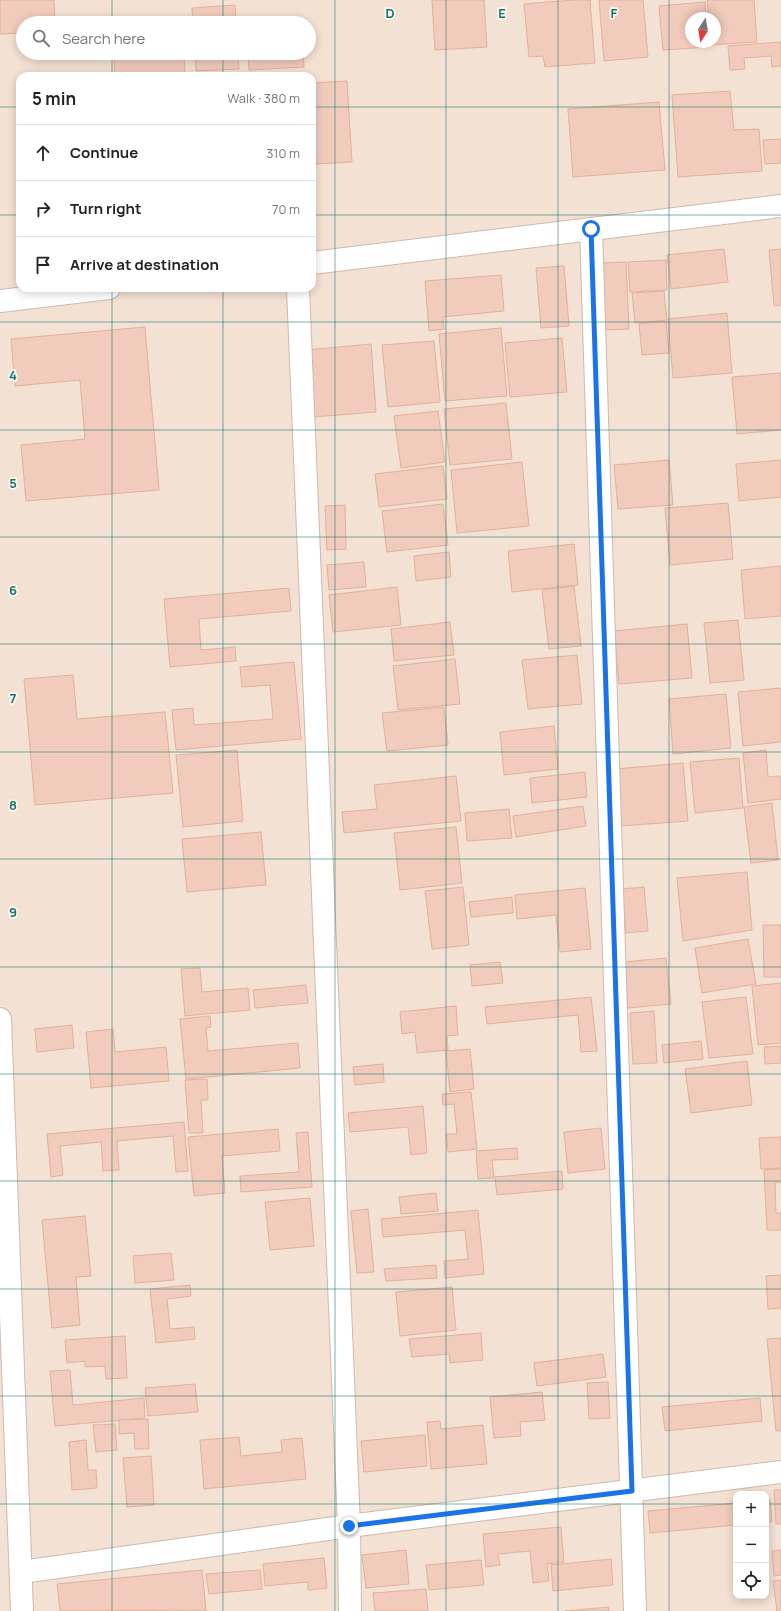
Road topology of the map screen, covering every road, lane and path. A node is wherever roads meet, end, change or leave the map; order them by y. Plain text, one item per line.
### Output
1 (781, 206) edge
2 (591, 229) junction
3 (316, 263) edge
4 (76, 292) edge
5 (298, 292) edge
6 (0, 301) edge
7 (0, 1019) edge
8 (781, 1472) edge
9 (632, 1491) junction
10 (349, 1526) junction
11 (22, 1572) junction
12 (22, 1611) edge
13 (350, 1611) edge
14 (635, 1611) edge

1 - 2 street
2 - 3 street
2 - 9 street
4 - 6 street
5 - 10 street
7 - 11 street
8 - 9 street
9 - 10 street
9 - 14 street
10 - 11 street
10 - 13 street
11 - 12 street

